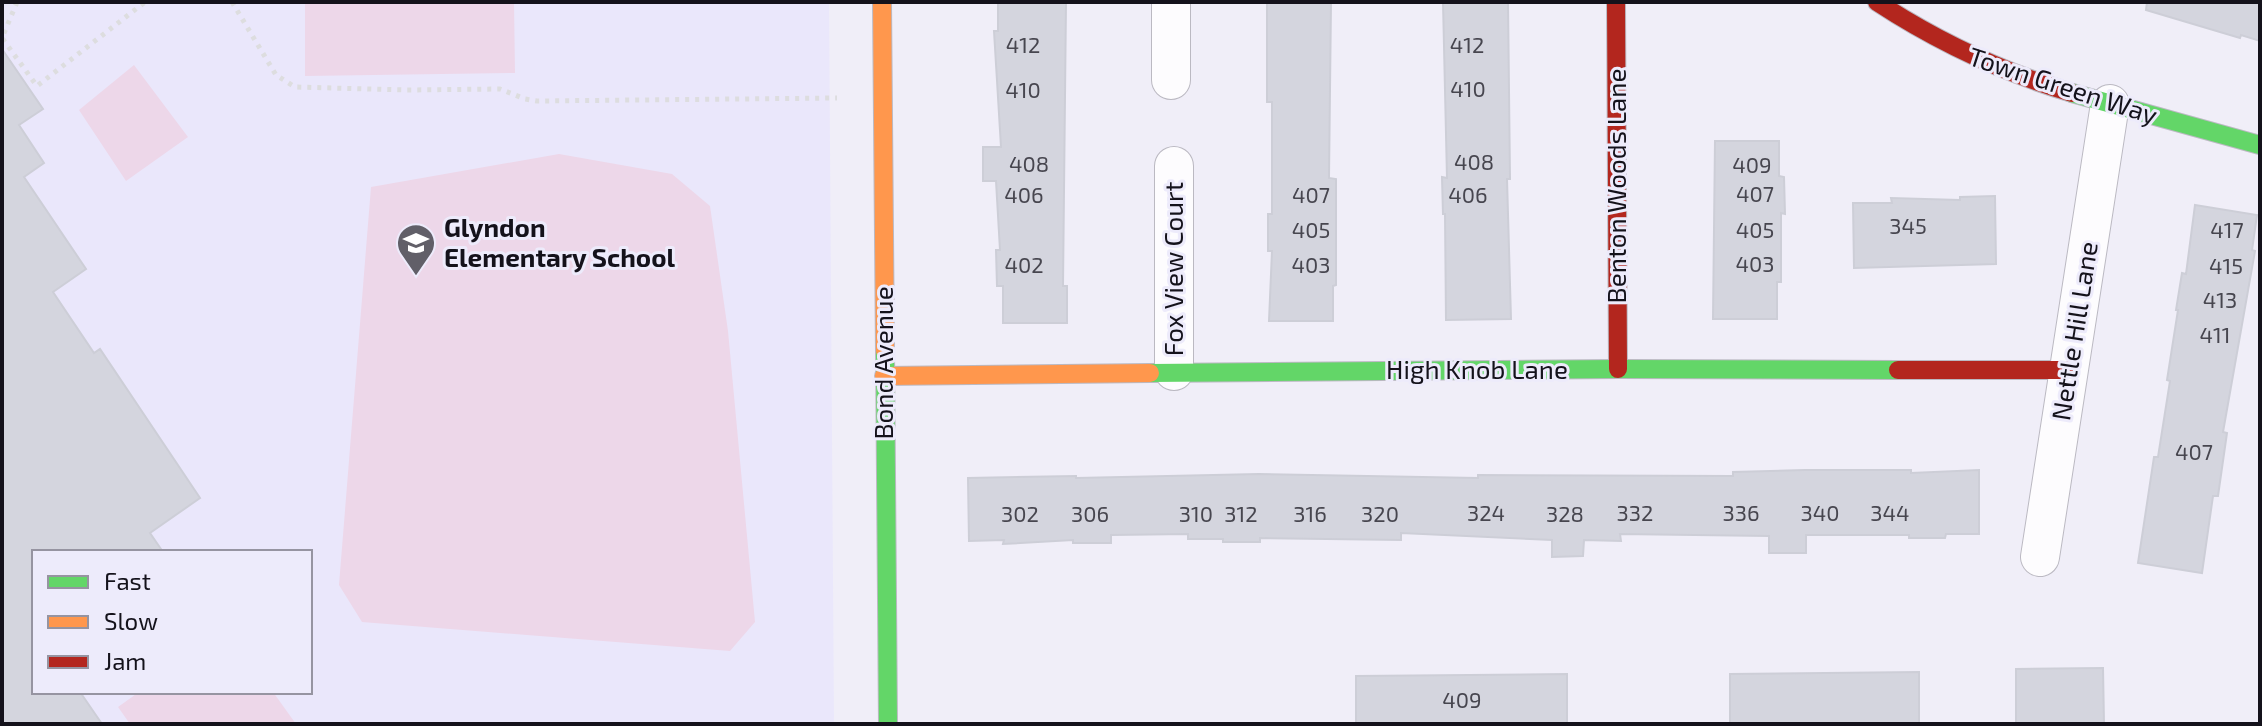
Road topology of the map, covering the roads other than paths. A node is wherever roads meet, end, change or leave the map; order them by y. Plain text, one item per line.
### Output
1 (882, 2) edge
2 (1171, 2) edge
3 (1616, 2) edge
4 (1877, 2) edge
5 (1171, 80) dead end
6 (2110, 104) junction
7 (2260, 145) edge
8 (1174, 166) dead end
9 (1618, 369) junction
10 (2069, 370) junction
11 (1174, 371) junction
12 (884, 376) junction
13 (2040, 557) dead end
14 (888, 724) edge

1 - 12 street, Bond Avenue
2 - 5 street
3 - 9 street, Benton Woods Lane
4 - 6 street, Town Green Way
6 - 7 street, Town Green Way
6 - 10 street, Nettle Hill Lane
8 - 11 street, Fox View Court
9 - 10 street, High Knob Lane
9 - 11 street, High Knob Lane
10 - 13 street, Nettle Hill Lane
11 - 12 street, High Knob Lane
12 - 14 street, Bond Avenue

